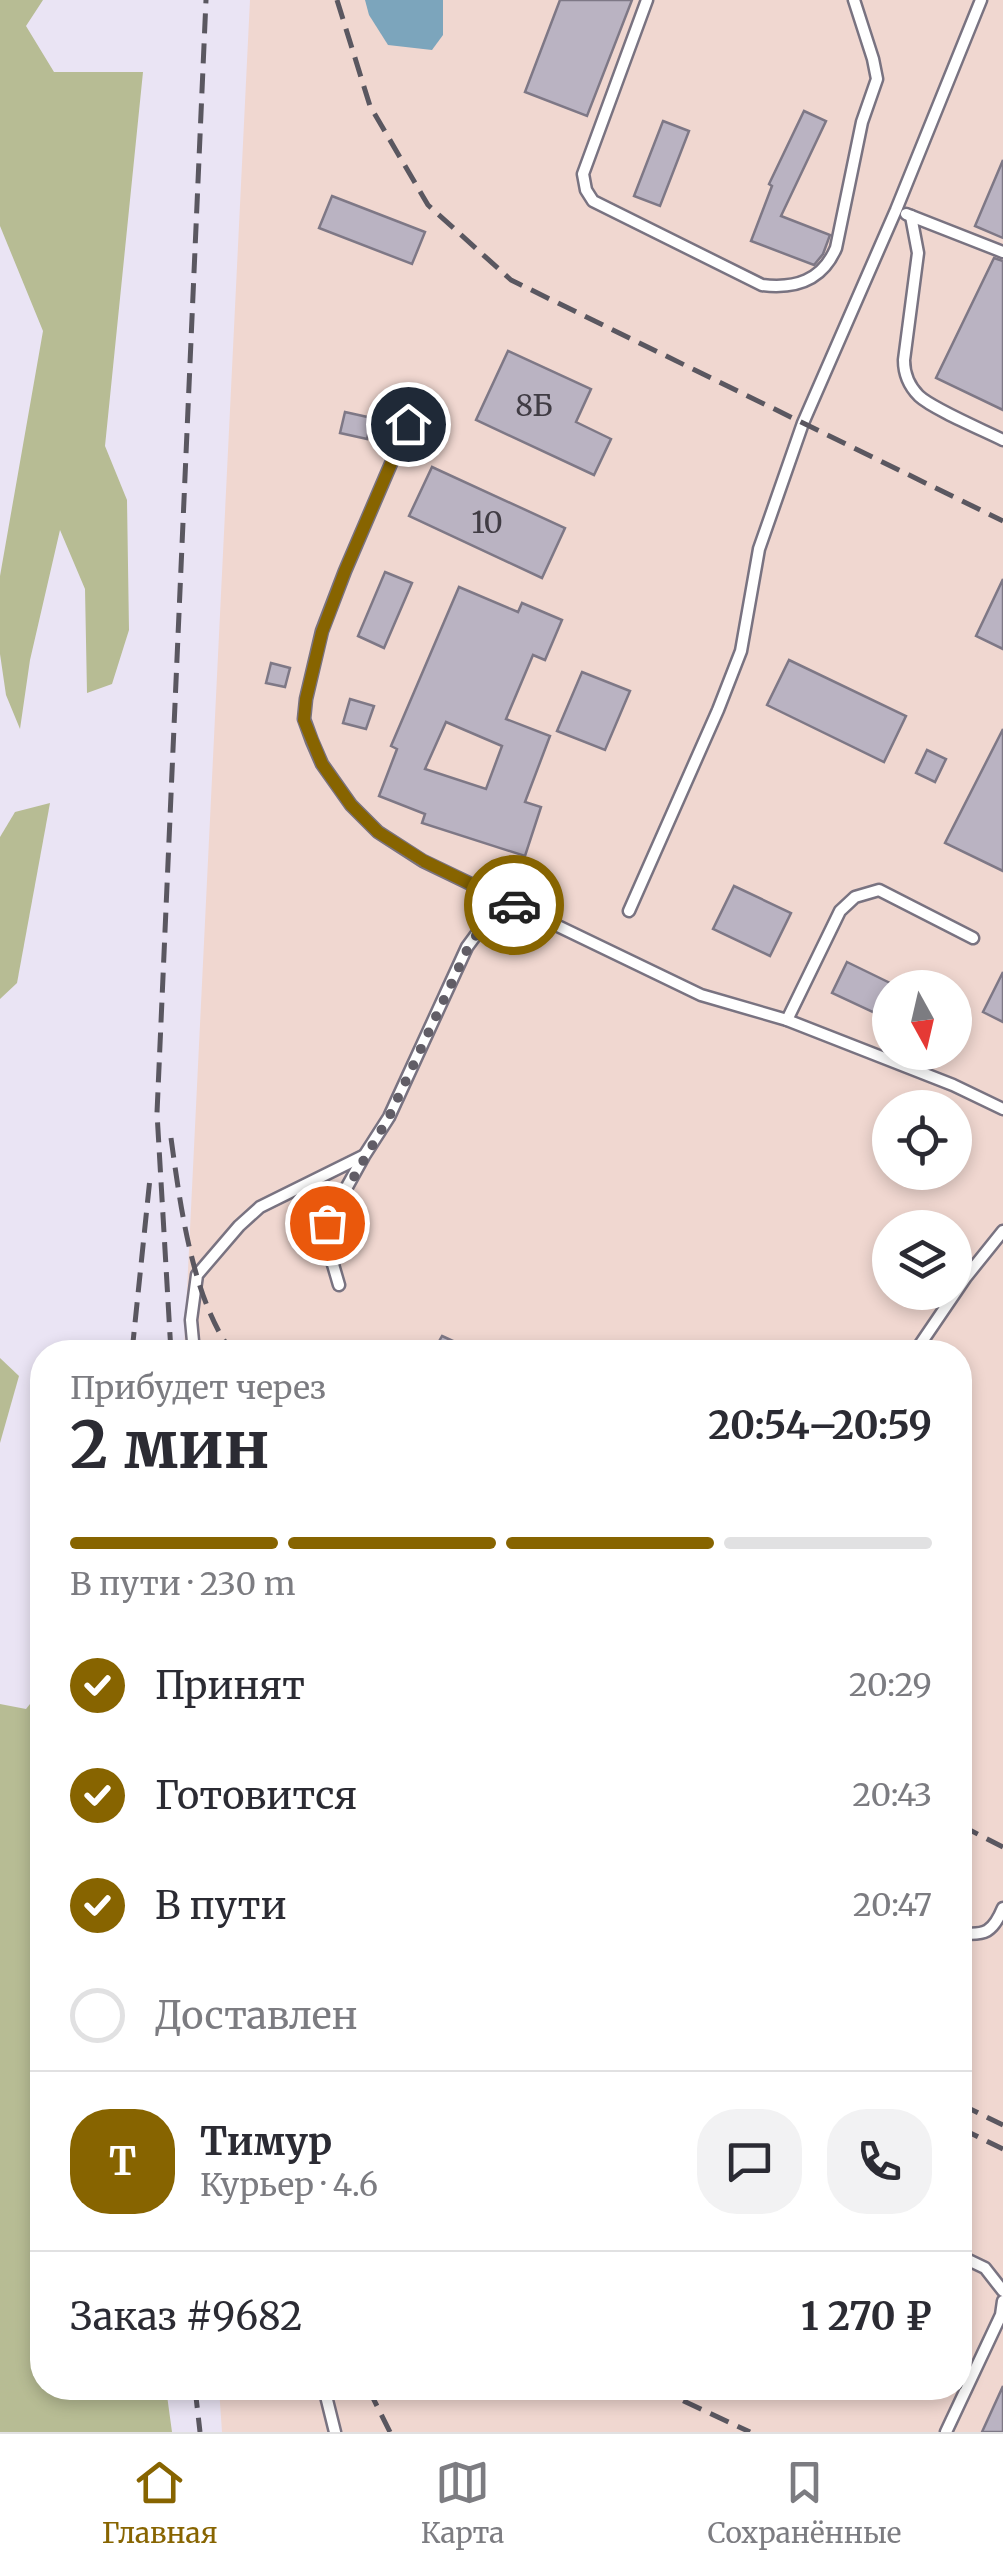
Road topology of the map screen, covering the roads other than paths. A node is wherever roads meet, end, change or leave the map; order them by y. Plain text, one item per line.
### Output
1 (647, 0) edge
2 (854, 0) edge
3 (981, 0) edge
4 (896, 210) junction
5 (911, 216) junction
6 (1003, 252) edge
7 (408, 424) dead end
8 (1003, 440) edge
9 (516, 904) junction
10 (630, 911) dead end
11 (974, 938) dead end
12 (787, 1020) junction
13 (1003, 1109) edge
14 (364, 1156) junction
15 (1003, 1231) edge
16 (339, 1285) dead end
17 (193, 1340) edge
18 (923, 1340) edge
19 (1003, 1908) edge
20 (972, 1934) edge
21 (972, 2262) edge
22 (1003, 2292) edge
23 (1003, 2301) edge
24 (972, 2378) edge
25 (327, 2400) edge
26 (961, 2400) edge
27 (335, 2432) edge
28 (946, 2432) edge

1 - 2 lane
3 - 4 lane
4 - 5 lane
4 - 10 lane
5 - 6 lane
5 - 8 lane
7 - 9 lane
9 - 12 lane
9 - 14 lane
11 - 12 lane
12 - 13 lane
14 - 16 lane
14 - 17 lane
15 - 18 lane
19 - 20 lane
21 - 22 lane
23 - 24 lane
25 - 27 lane
26 - 28 lane

